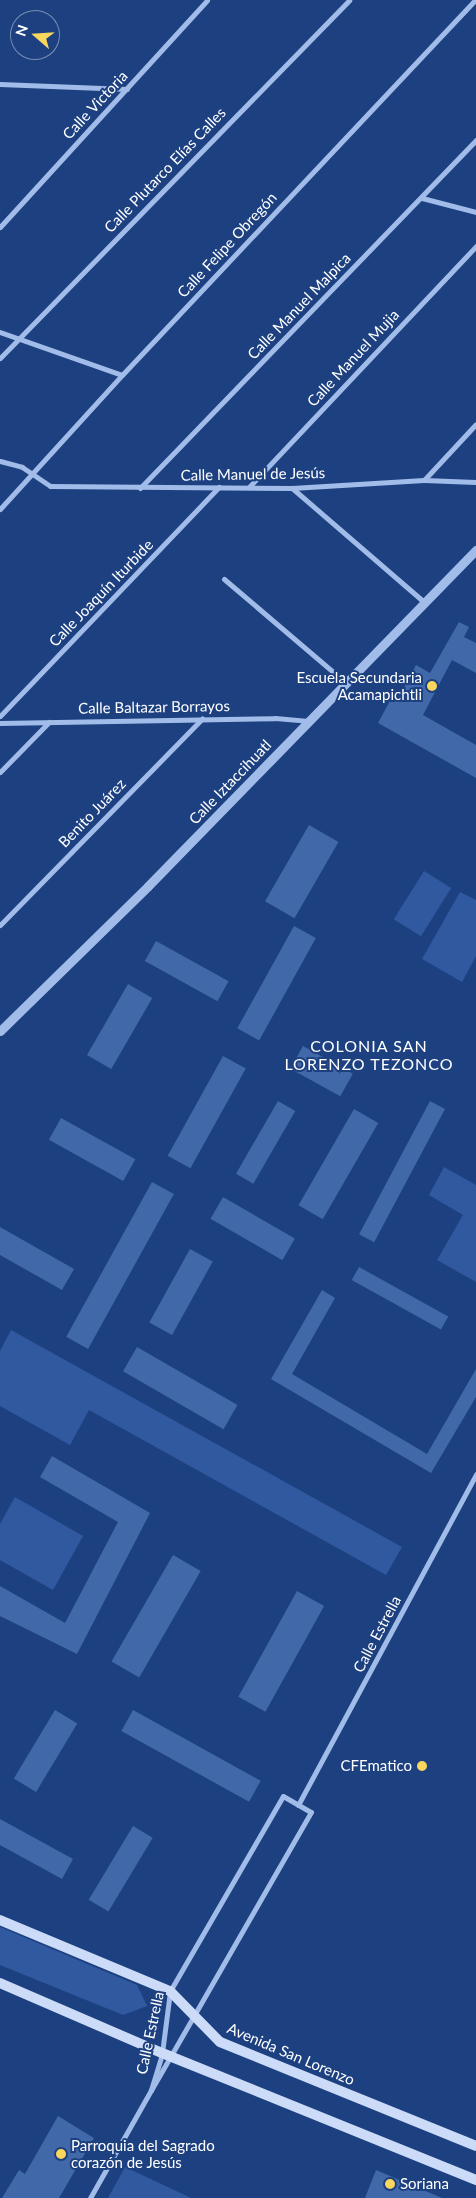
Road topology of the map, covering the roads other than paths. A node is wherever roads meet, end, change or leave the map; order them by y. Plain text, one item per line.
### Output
1 (207, 0) edge
2 (349, 0) edge
3 (475, 0) edge
4 (0, 84) edge
5 (127, 89) junction
6 (476, 140) edge
7 (422, 198) junction
8 (476, 212) edge
9 (0, 226) edge
10 (476, 246) edge
11 (0, 332) edge
12 (18, 338) junction
13 (0, 358) edge
14 (122, 375) junction
15 (476, 424) edge
16 (0, 461) edge
17 (33, 476) junction
18 (424, 480) junction
19 (476, 482) edge
20 (219, 487) junction
21 (249, 487) junction
22 (140, 488) junction
23 (292, 488) junction
24 (0, 509) edge
25 (476, 550) edge
26 (224, 579) dead end
27 (425, 603) junction
28 (345, 682) junction
29 (0, 716) edge
30 (202, 719) junction
31 (49, 722) junction
32 (308, 722) junction
33 (0, 723) edge
34 (0, 772) edge
35 (0, 925) edge
36 (2, 1026) edge
37 (476, 1474) edge
38 (298, 1805) junction
39 (0, 1920) edge
40 (0, 1983) edge
41 (170, 1991) junction
42 (193, 2017) junction
43 (167, 2055) junction
44 (151, 2090) junction
45 (476, 2146) edge
46 (476, 2180) edge
47 (90, 2198) edge

1 - 5 street, Calle Victoria
2 - 12 street, Calle Plutarco Elías Calles
3 - 14 street, Calle Felipe Obregón
4 - 5 street
5 - 9 street, Calle Victoria
6 - 7 street, Calle Manuel Malpica
7 - 8 street
7 - 22 street, Calle Manuel Malpica
10 - 21 street, Calle Manuel Mujia
11 - 12 street
12 - 13 street, Calle Plutarco Elías Calles
12 - 14 street
14 - 17 street, Calle Felipe Obregón
15 - 18 street
16 - 17 street, Calle Manuel de Jesús
17 - 22 street, Calle Manuel de Jesús
17 - 24 street, Calle Felipe Obregón
18 - 19 street, Calle Manuel de Jesús
18 - 23 street, Calle Manuel de Jesús
20 - 21 street, Calle Manuel de Jesús
20 - 22 street, Calle Manuel de Jesús
20 - 29 street, Calle Joaquín Iturbide
21 - 23 street, Calle Manuel de Jesús
23 - 27 street
25 - 27 street, Calle Iztaccihuatl
26 - 28 street
27 - 28 street, Calle Iztaccihuatl
28 - 32 street, Calle Iztaccihuatl
30 - 31 street, Calle Baltazar Borrayos
30 - 32 street, Calle Baltazar Borrayos
30 - 35 street, Benito Juárez
31 - 33 street, Calle Baltazar Borrayos
31 - 34 street
32 - 36 street, Calle Iztaccihuatl
37 - 38 street, Calle Estrella
38 - 41 street, Calle Estrella
38 - 42 street, Calle Estrella
39 - 41 main road, Avenida San Lorenzo
40 - 43 main road
41 - 42 main road, Avenida San Lorenzo
41 - 43 street, Calle Estrella
42 - 43 street, Calle Estrella
42 - 45 main road, Avenida San Lorenzo
43 - 44 street, Calle Estrella
43 - 44 street
43 - 46 main road
44 - 47 street, Calle Estrella

